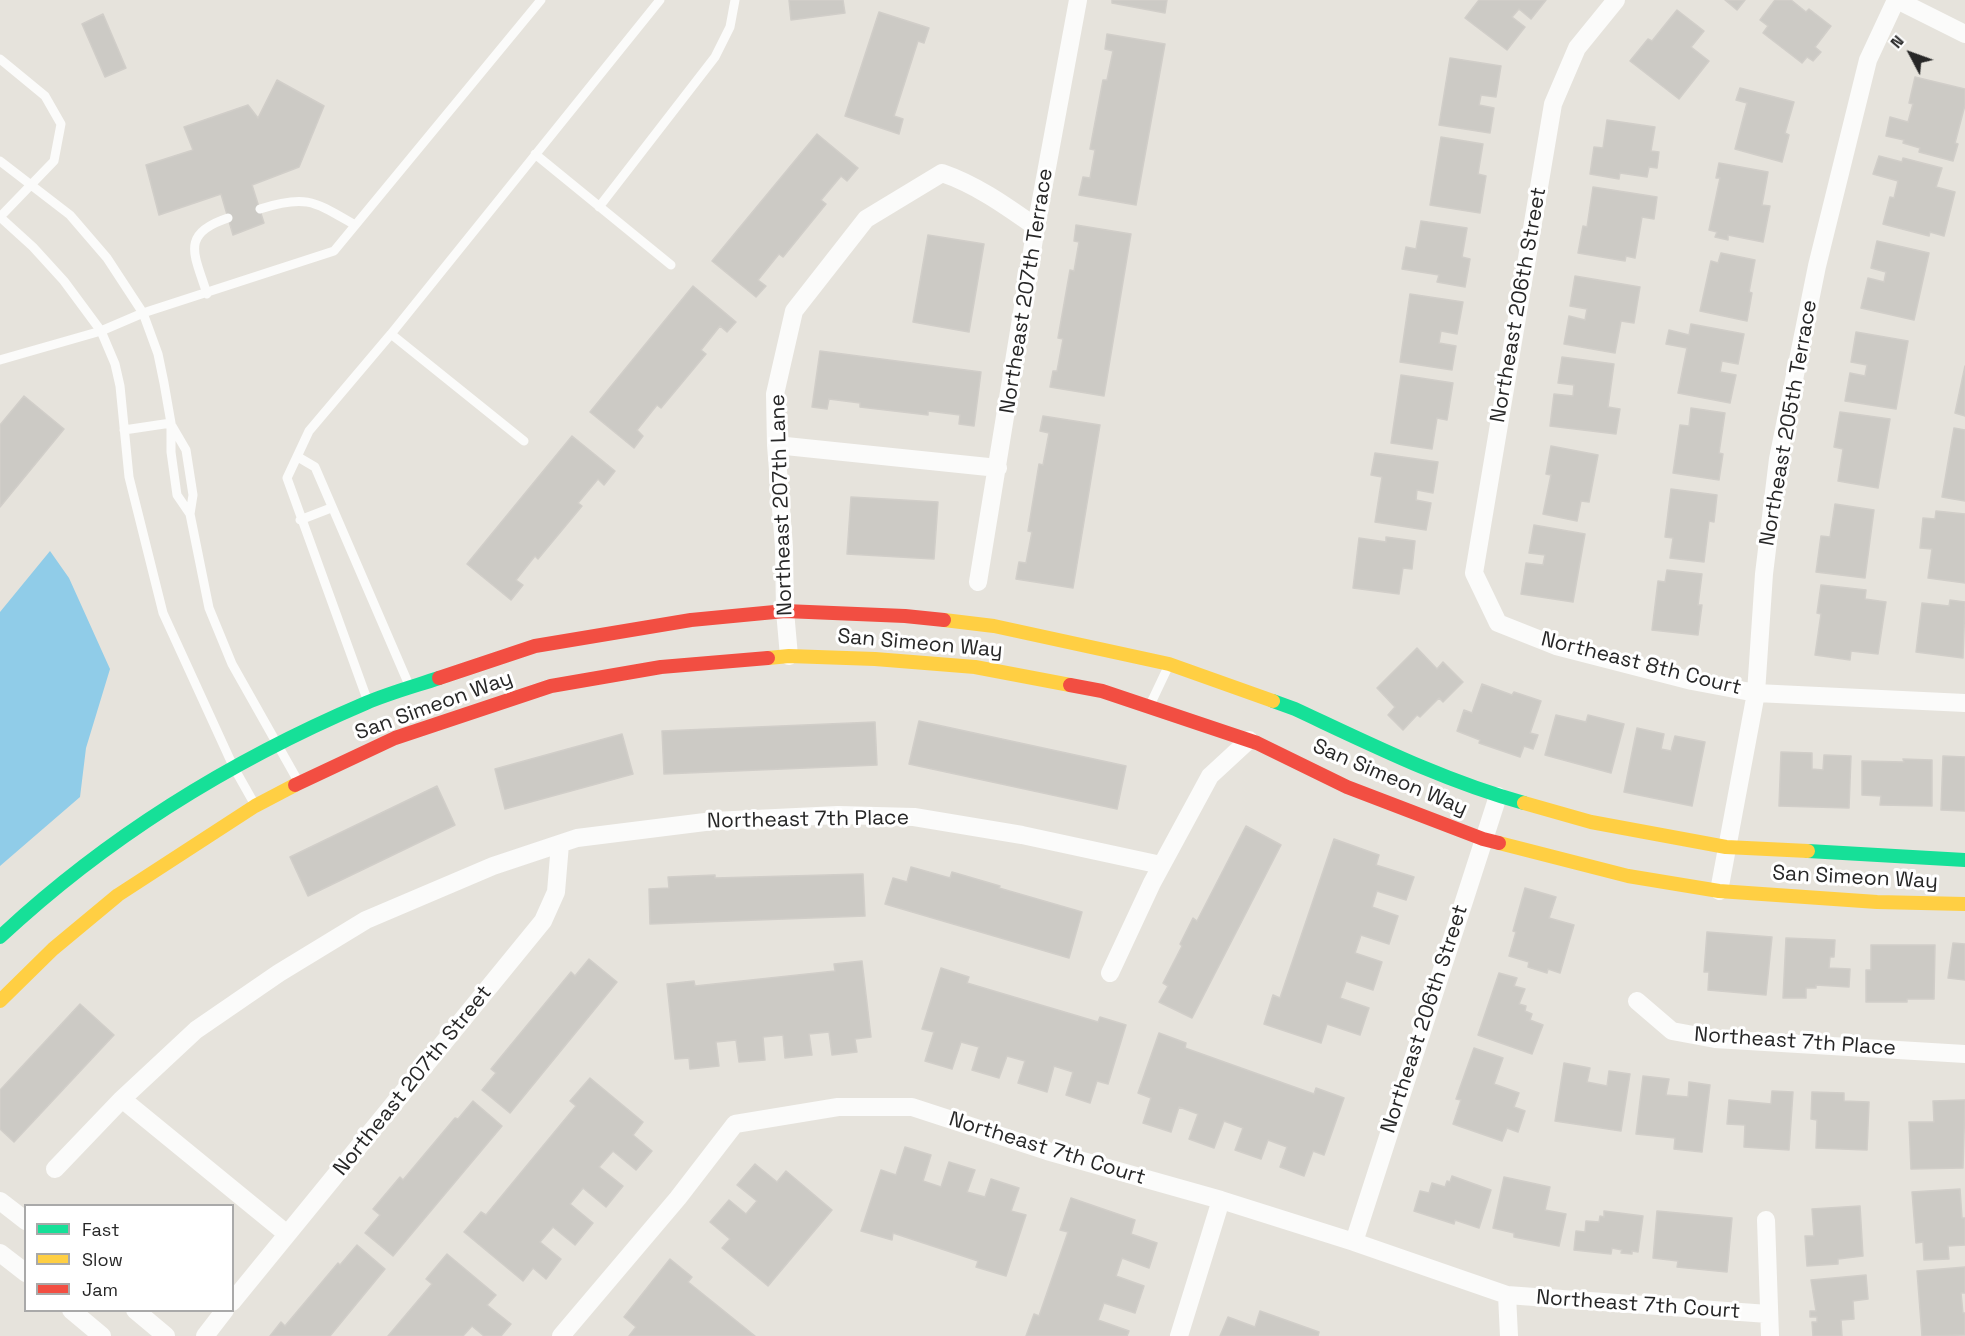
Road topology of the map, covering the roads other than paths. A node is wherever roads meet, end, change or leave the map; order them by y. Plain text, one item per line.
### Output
1 (541, 0) edge
2 (660, 0) edge
3 (735, 0) edge
4 (1078, 0) edge
5 (1616, 0) edge
6 (1896, 0) edge
7 (1965, 34) edge
8 (0, 59) edge
9 (535, 154) junction
10 (0, 161) edge
11 (30, 185) junction
12 (599, 207) junction
13 (260, 209) dead end
14 (0, 217) edge
15 (228, 218) dead end
16 (355, 225) junction
17 (1036, 227) junction
18 (671, 266) dead end
19 (207, 294) junction
20 (144, 313) junction
21 (101, 331) junction
22 (391, 334) junction
23 (0, 360) edge
24 (171, 423) junction
25 (124, 430) junction
26 (524, 441) dead end
27 (776, 445) junction
28 (298, 457) junction
29 (998, 468) junction
30 (332, 508) junction
31 (190, 514) junction
32 (300, 520) junction
33 (978, 582) dead end
34 (785, 611) junction
35 (1498, 623) joint
36 (789, 656) junction
37 (1169, 664) junction
38 (410, 687) junction
39 (1756, 693) junction
40 (368, 702) junction
41 (1965, 703) edge
42 (1150, 705) junction
43 (1249, 740) junction
44 (278, 743) junction
45 (233, 766) junction
46 (299, 783) junction
47 (1498, 796) junction
48 (255, 806) junction
49 (1483, 839) junction
50 (560, 844) junction
51 (1726, 847) junction
52 (1965, 860) edge
53 (1161, 865) junction
54 (1719, 891) junction
55 (1965, 904) edge
56 (0, 937) edge
57 (1110, 973) dead end
58 (0, 1001) edge
59 (1637, 1001) dead end
60 (1965, 1054) edge
61 (122, 1099) junction
62 (55, 1168) dead end
63 (1221, 1200) junction
64 (0, 1201) edge
65 (24, 1219) edge
66 (1766, 1220) dead end
67 (287, 1234) junction
68 (1354, 1242) junction
69 (0, 1253) edge
70 (24, 1271) edge
71 (1507, 1295) junction
72 (234, 1300) edge
73 (72, 1312) edge
74 (136, 1312) edge
75 (224, 1312) edge
76 (1768, 1314) junction
77 (102, 1336) edge
78 (166, 1336) edge
79 (205, 1336) edge
80 (561, 1336) edge
81 (1179, 1336) edge
82 (1509, 1336) edge
83 (1770, 1336) edge

1 - 16 lane
2 - 9 lane
3 - 12 lane
4 - 17 street, Northeast 207th Terrace
5 - 35 street, Northeast 206th Street
6 - 7 street
6 - 39 street, Northeast 205th Terrace
8 - 11 lane
9 - 12 lane
9 - 22 lane
10 - 11 lane
11 - 14 lane
11 - 20 lane
12 - 18 lane
13 - 16 lane
14 - 21 lane
15 - 19 lane
16 - 19 lane
17 - 27 street, Northeast 207th Lane
17 - 29 street, Northeast 207th Terrace
19 - 20 lane
20 - 21 lane
20 - 24 lane
21 - 23 lane
21 - 25 lane
22 - 26 lane
22 - 28 lane
24 - 25 lane
24 - 31 lane
24 - 31 lane
25 - 45 lane
27 - 29 street
27 - 34 street, Northeast 207th Lane
28 - 30 lane
28 - 32 lane
29 - 33 street, Northeast 207th Terrace
30 - 32 lane
30 - 38 lane
31 - 44 lane
32 - 40 lane
34 - 36 street, Northeast 207th Lane
34 - 37 street, San Simeon Way
34 - 38 street, San Simeon Way
35 - 39 street, Northeast 8th Court
36 - 42 street, San Simeon Way
36 - 46 street, San Simeon Way
37 - 42 lane
37 - 47 street, San Simeon Way
38 - 40 street, San Simeon Way
39 - 41 street, Northeast 8th Court
39 - 51 street, Northeast 205th Terrace
40 - 44 street, San Simeon Way
42 - 43 street, San Simeon Way
43 - 49 street, San Simeon Way
43 - 53 street
44 - 45 street, San Simeon Way
44 - 46 lane
45 - 48 lane
45 - 56 street, San Simeon Way
46 - 48 street, San Simeon Way
47 - 49 street, Northeast 206th Street
47 - 51 street, San Simeon Way
48 - 58 street, San Simeon Way
49 - 54 street, San Simeon Way
49 - 68 street, Northeast 206th Street
50 - 53 street, Northeast 7th Place
50 - 61 street, Northeast 7th Place
50 - 67 street, Northeast 207th Street
51 - 52 street, San Simeon Way
51 - 54 street, Northeast 205th Terrace
53 - 57 street
54 - 55 street, San Simeon Way
59 - 60 street, Northeast 7th Place
61 - 62 street, Northeast 7th Place
61 - 67 street
63 - 68 street, Northeast 7th Court
63 - 80 street, Northeast 7th Court
63 - 81 street
64 - 65 street
66 - 76 street
67 - 72 street, Northeast 207th Street
68 - 71 street, Northeast 7th Court
69 - 70 street
71 - 76 street, Northeast 7th Court
71 - 82 street
73 - 77 street
74 - 78 street
75 - 79 street
76 - 83 street

